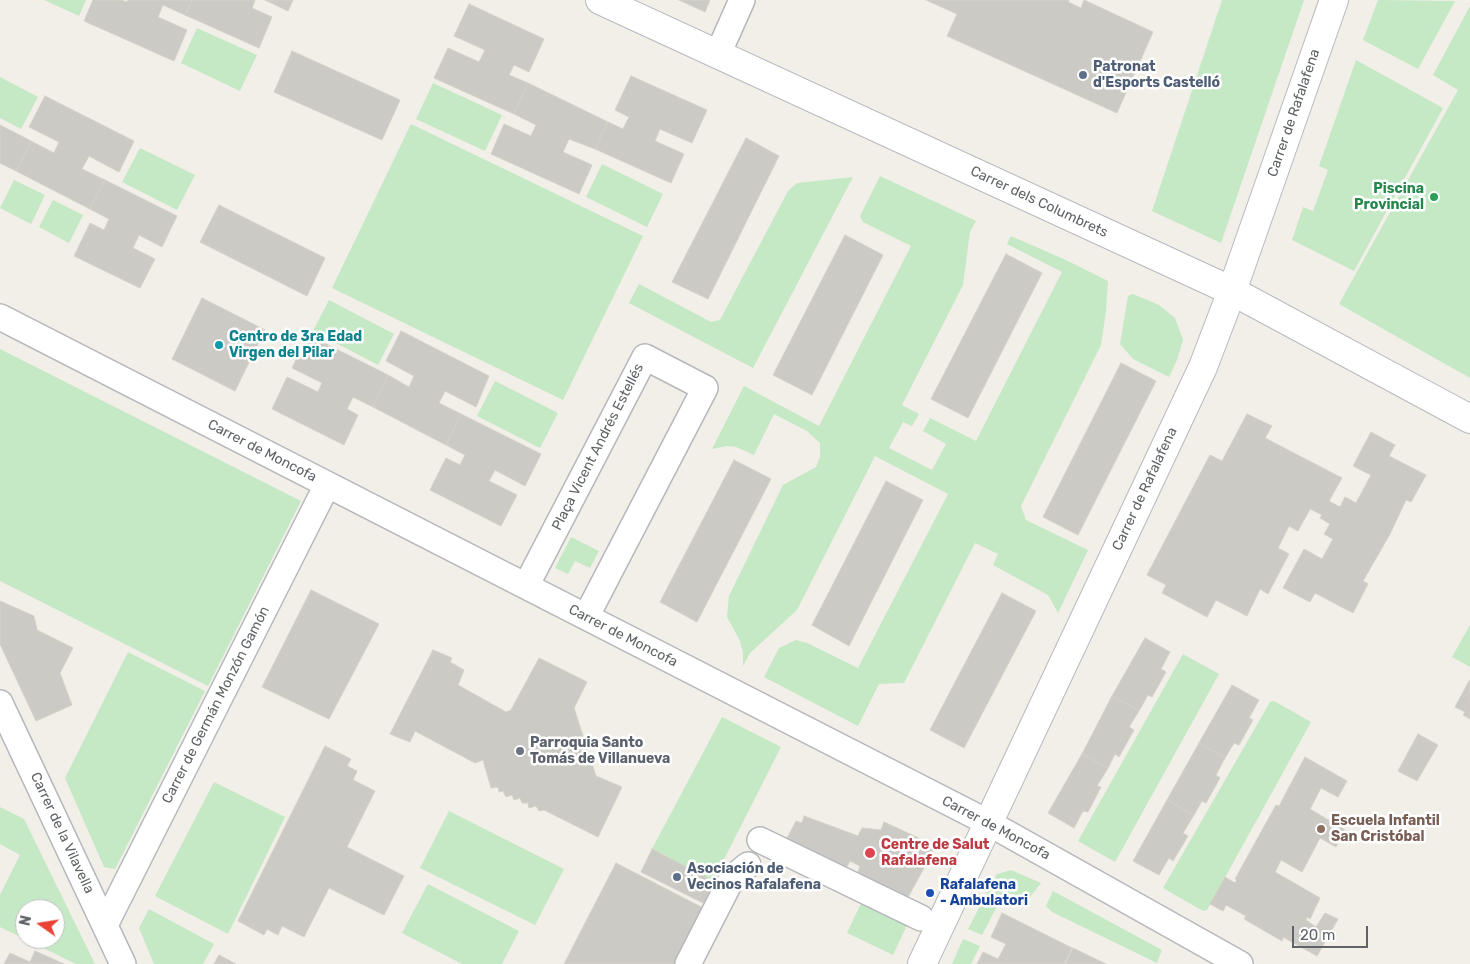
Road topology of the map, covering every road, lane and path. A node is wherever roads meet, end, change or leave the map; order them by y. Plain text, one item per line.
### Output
1 (600, 0) edge
2 (742, 0) edge
3 (1334, 0) edge
4 (718, 54) junction
5 (1232, 291) junction
6 (0, 317) edge
7 (1470, 419) edge
8 (327, 485) junction
9 (526, 586) junction
10 (586, 617) junction
11 (0, 703) edge
12 (988, 822) junction
13 (760, 840) dead end
14 (748, 865) dead end
15 (921, 918) dead end
16 (105, 926) junction
17 (123, 964) edge
18 (688, 964) edge
19 (922, 964) edge
20 (1240, 964) edge

1 - 4 street, Carrer dels Columbrets
2 - 4 street
3 - 5 street, Carrer de Rafalafena
4 - 5 street, Carrer dels Columbrets
5 - 7 street, Carrer dels Columbrets
5 - 12 street, Carrer de Rafalafena
6 - 8 street, Carrer de Moncofa
8 - 9 street, Carrer de Moncofa
8 - 16 street, Carrer de Germán Monzón Gamón
9 - 10 street, Carrer de Moncofa
9 - 10 street, Plaça Vicent Andrés Estellés
10 - 12 street, Carrer de Moncofa
11 - 16 street, Carrer de la Vilavella
12 - 19 street, Carrer de Rafalafena
12 - 20 street, Carrer de Moncofa
13 - 15 street
14 - 18 street
16 - 17 street, Carrer de la Vilavella

